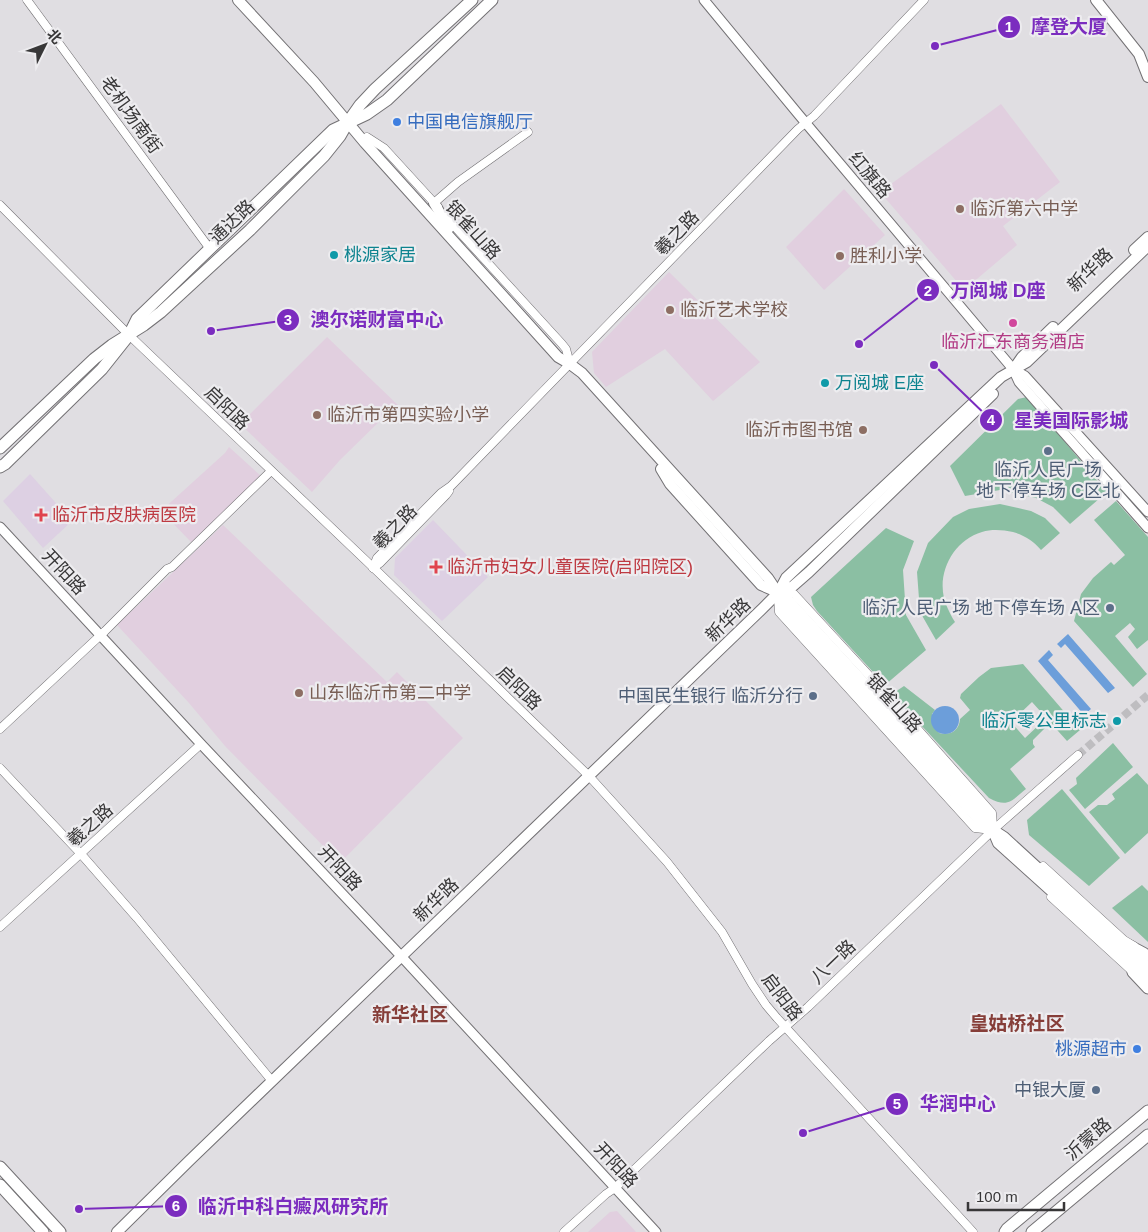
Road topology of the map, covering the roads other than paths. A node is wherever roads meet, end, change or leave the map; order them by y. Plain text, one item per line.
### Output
1 (27, 0) edge
2 (238, 0) edge
3 (472, 0) edge
4 (492, 0) edge
5 (704, 0) edge
6 (924, 0) edge
7 (1089, 0) edge
8 (1096, 0) edge
9 (1146, 64) edge
10 (1148, 77) edge
11 (348, 122) junction
12 (805, 123) junction
13 (528, 132) dead end
14 (366, 139) junction
15 (434, 203) junction
16 (0, 205) edge
17 (433, 226) junction
18 (450, 232) junction
19 (1148, 237) edge
20 (1148, 246) edge
21 (210, 249) junction
22 (128, 335) junction
23 (570, 364) junction
24 (1013, 369) junction
25 (0, 448) edge
26 (0, 467) edge
27 (271, 471) junction
28 (1148, 512) edge
29 (0, 527) edge
30 (1148, 528) edge
31 (374, 568) junction
32 (778, 593) junction
33 (100, 635) junction
34 (0, 729) edge
35 (201, 744) junction
36 (1078, 755) tunnel mouth
37 (0, 768) edge
38 (589, 776) junction
39 (993, 830) junction
40 (81, 854) junction
41 (0, 928) edge
42 (1113, 937) junction
43 (1146, 955) edge
44 (402, 956) junction
45 (1132, 967) junction
46 (1148, 967) edge
47 (1148, 978) edge
48 (1148, 988) edge
49 (785, 1027) junction
50 (272, 1081) junction
51 (1148, 1111) edge
52 (1148, 1135) edge
53 (0, 1167) edge
54 (0, 1185) edge
55 (615, 1188) junction
56 (43, 1232) edge
57 (60, 1232) edge
58 (117, 1232) edge
59 (564, 1232) edge
60 (656, 1232) edge
61 (973, 1232) edge
62 (1006, 1232) edge
63 (1032, 1232) edge

1 - 21 street, 老机场南街
2 - 11 main road, 银雀山路
3 - 11 main road, 通达路
4 - 11 main road, 通达路
5 - 12 street, 红旗路
6 - 12 street, 羲之路
7 - 9 main road
8 - 9 main road
9 - 10 main road
11 - 14 main road, 银雀山路
11 - 21 main road, 通达路
11 - 22 main road, 通达路
12 - 23 street, 羲之路
12 - 24 street, 红旗路
13 - 15 street
14 - 15 street
14 - 17 street
14 - 18 main road, 银雀山路
15 - 18 main road
15 - 23 street
16 - 22 street, 启阳路
17 - 18 main road
17 - 23 street
18 - 23 main road, 银雀山路
19 - 24 main road, 新华路
20 - 24 main road, 新华路
21 - 22 main road, 通达路
22 - 25 main road, 通达路
22 - 26 main road, 通达路
22 - 27 street, 启阳路
23 - 31 street, 羲之路
23 - 32 main road, 银雀山路
23 - 32 main road, 银雀山路
24 - 28 street, 红旗路
24 - 30 street, 红旗路
24 - 32 main road, 新华路
27 - 31 street, 启阳路
27 - 33 street
29 - 33 street, 开阳路
31 - 38 street, 启阳路
32 - 38 main road, 新华路
32 - 39 main road, 银雀山路
32 - 39 street
33 - 34 street
33 - 35 street, 开阳路
35 - 40 street, 羲之路
35 - 44 street, 开阳路
36 - 39 street, 八一路
37 - 40 street
38 - 44 main road, 新华路
38 - 49 street, 启阳路
39 - 42 main road, 银雀山路
39 - 43 street
39 - 45 main road, 银雀山路
39 - 49 street, 八一路
40 - 41 street, 羲之路
40 - 50 street
42 - 43 main road
42 - 46 main road, 银雀山路
44 - 50 main road, 新华路
44 - 55 street, 开阳路
45 - 47 main road, 银雀山路
45 - 48 main road
49 - 55 street, 八一路
49 - 61 street, 启阳路
50 - 58 main road, 新华路
51 - 62 main road, 沂蒙路
52 - 63 main road, 沂蒙路
53 - 57 main road
54 - 56 main road
55 - 59 street, 八一路
55 - 60 street, 开阳路

